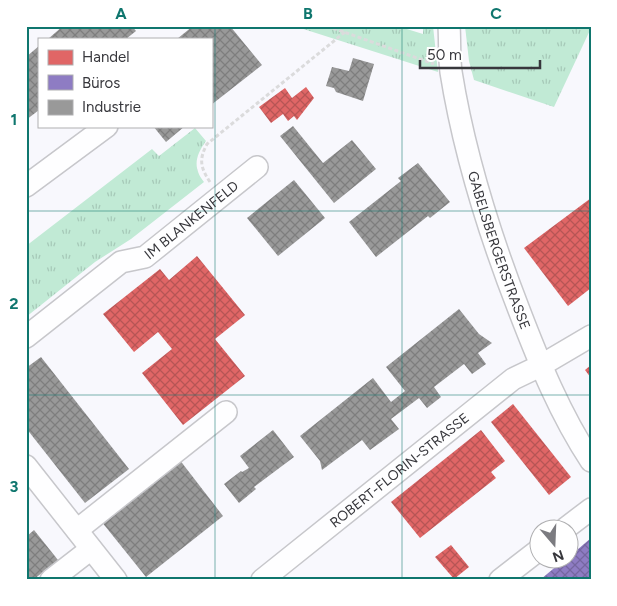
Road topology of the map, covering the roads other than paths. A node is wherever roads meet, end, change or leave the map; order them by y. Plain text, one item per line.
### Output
1 (449, 26) edge
2 (104, 128) edge
3 (257, 167) dead end
4 (26, 186) edge
5 (591, 336) edge
6 (26, 337) edge
7 (540, 366) junction
8 (226, 412) dead end
9 (591, 461) edge
10 (26, 466) edge
11 (591, 509) edge
12 (579, 518) edge
13 (77, 530) junction
14 (90, 548) junction
15 (530, 557) edge
16 (51, 580) edge
17 (116, 580) edge
18 (262, 580) edge
19 (500, 580) edge

1 - 7 street, GABELSBERGERSTRASSE
2 - 4 street
3 - 6 street, IM BLANKENFELD
5 - 7 street, ROBERT-FLORIN-STRASSE
7 - 9 street, GABELSBERGERSTRASSE
7 - 18 street, ROBERT-FLORIN-STRASSE
8 - 13 street
10 - 13 street
11 - 12 street
13 - 14 street
14 - 16 street
14 - 17 street
15 - 19 street

